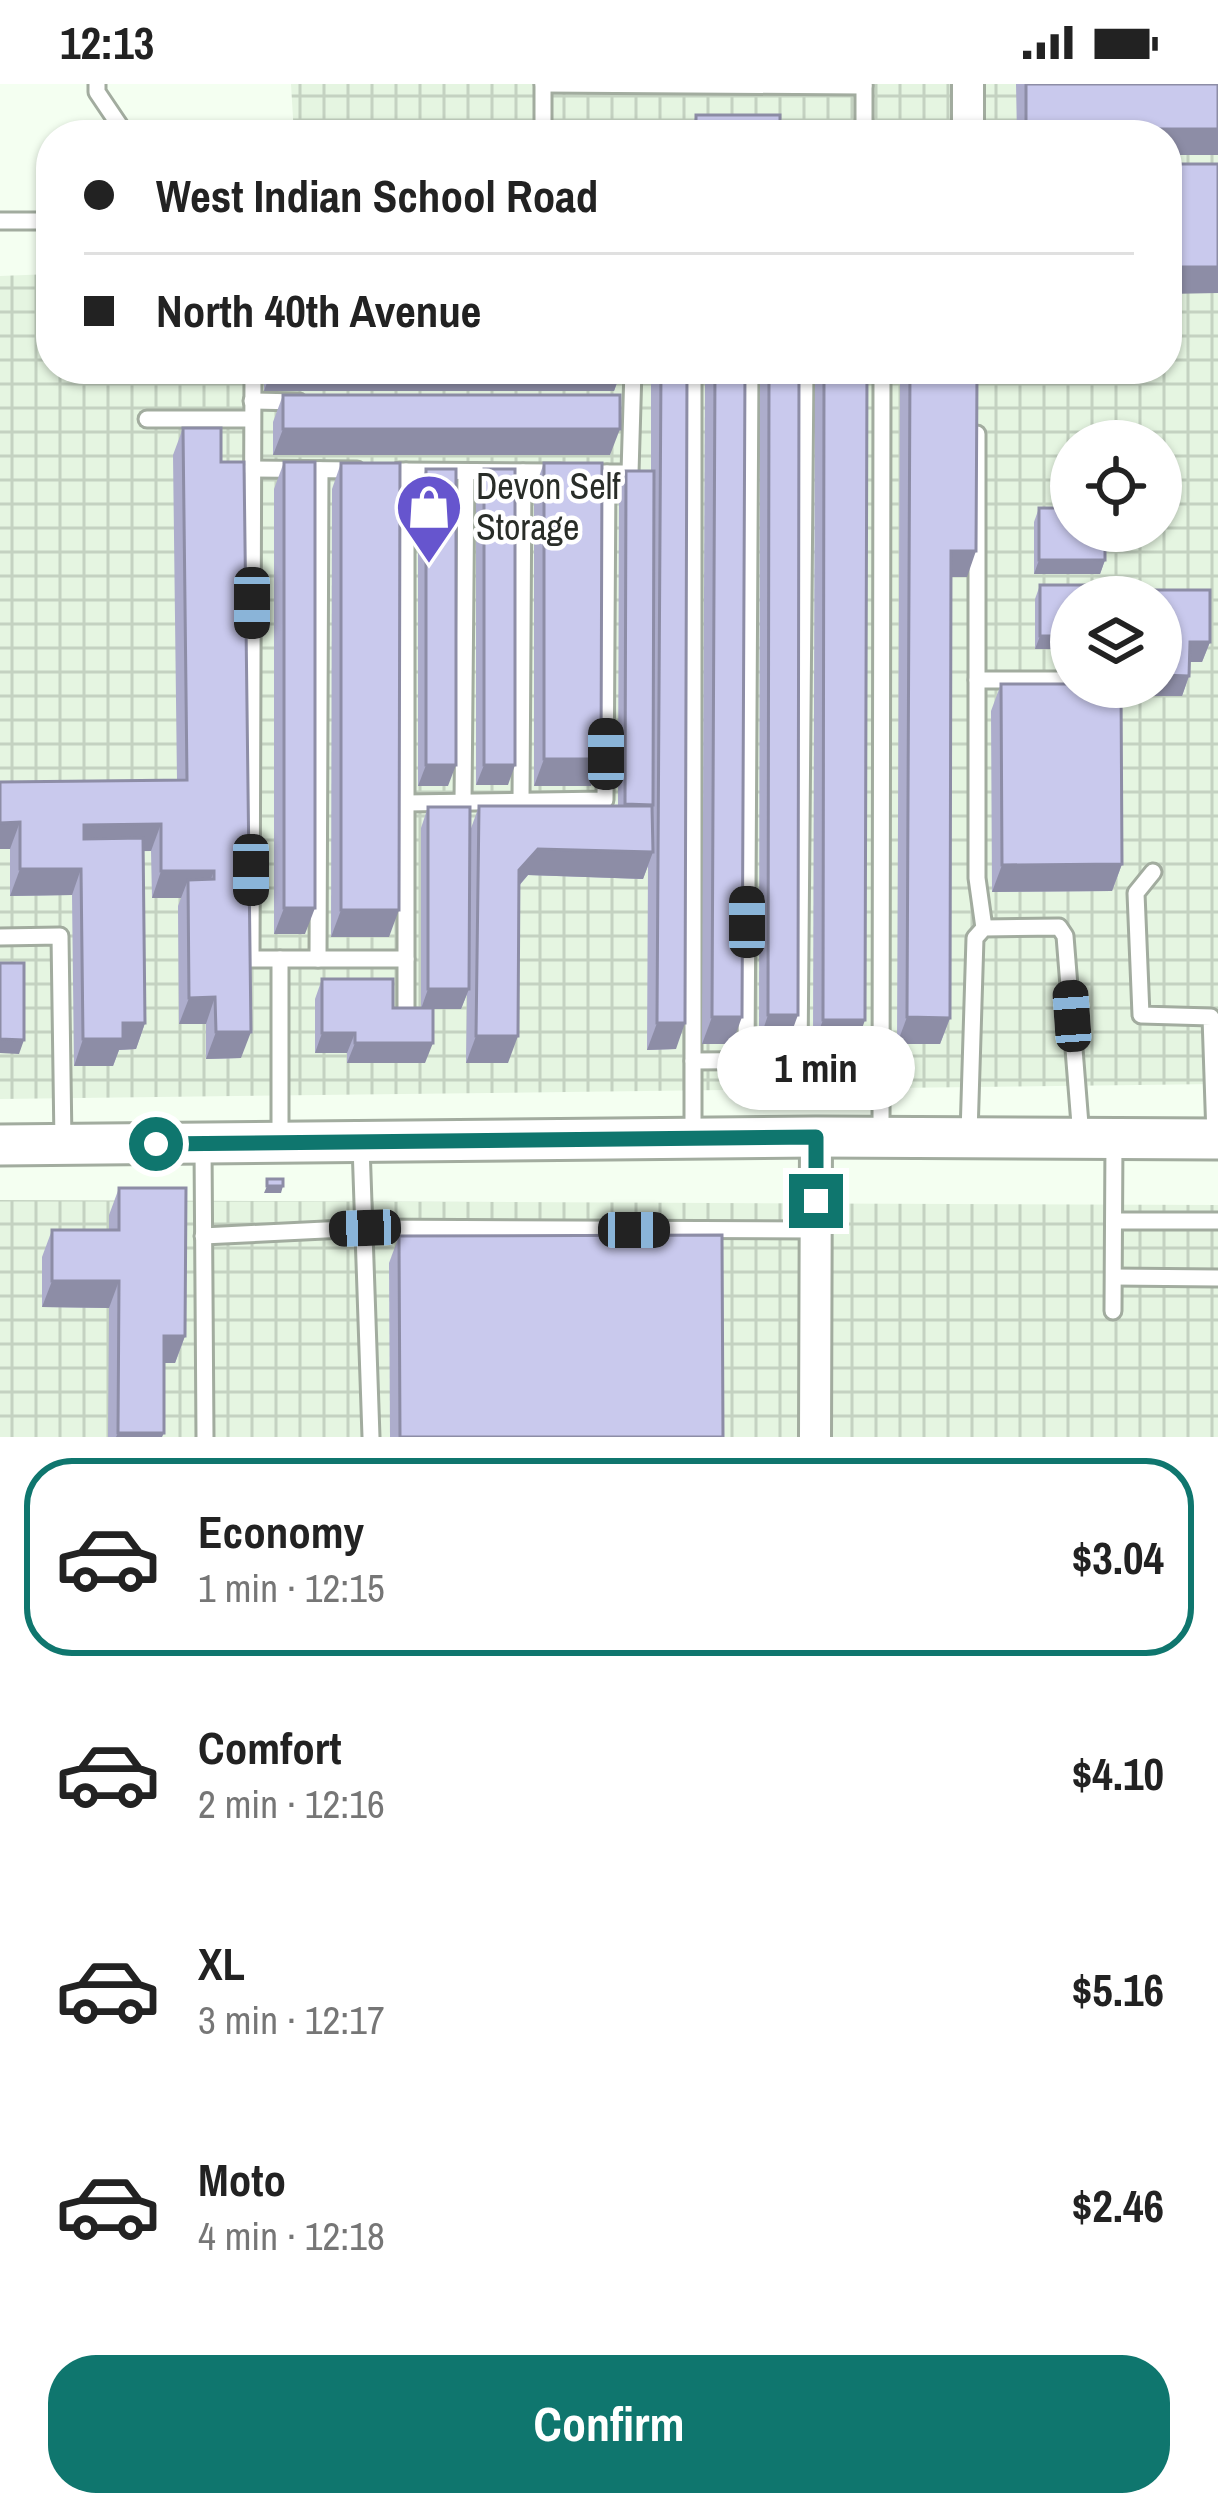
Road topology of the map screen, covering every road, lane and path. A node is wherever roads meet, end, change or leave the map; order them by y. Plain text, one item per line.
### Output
1 (97, 84) edge
2 (543, 84) edge
3 (968, 84) edge
4 (864, 85) edge
5 (116, 120) edge
6 (543, 120) edge
7 (864, 120) edge
8 (968, 120) edge
9 (0, 220) edge
10 (36, 221) edge
11 (253, 384) edge
12 (633, 384) edge
13 (694, 384) edge
14 (751, 384) edge
15 (805, 384) edge
16 (882, 384) edge
17 (324, 402) edge
18 (608, 404) edge
19 (632, 404) junction
20 (253, 410) junction
21 (977, 411) edge
22 (147, 419) dead end
23 (253, 470) junction
24 (320, 470) junction
25 (406, 471) junction
26 (466, 472) junction
27 (523, 472) junction
28 (607, 472) junction
29 (977, 680) junction
30 (1050, 680) edge
31 (521, 801) junction
32 (464, 802) junction
33 (406, 803) junction
34 (1153, 872) dead end
35 (984, 928) junction
36 (0, 937) edge
37 (280, 959) junction
38 (318, 959) junction
39 (406, 959) junction
40 (406, 1010) edge
41 (694, 1060) junction
42 (746, 1060) junction
43 (800, 1060) junction
44 (881, 1060) junction
45 (816, 1137) junction
46 (881, 1137) junction
47 (969, 1137) junction
48 (1097, 1137) junction
49 (694, 1139) junction
50 (1217, 1139) edge
51 (280, 1142) junction
52 (360, 1142) junction
53 (203, 1143) junction
54 (0, 1145) edge
55 (63, 1145) junction
56 (1115, 1221) junction
57 (1218, 1221) edge
58 (365, 1228) junction
59 (816, 1231) junction
60 (203, 1236) junction
61 (1114, 1277) junction
62 (1218, 1278) edge
63 (1113, 1312) dead end
64 (205, 1437) edge
65 (371, 1437) edge
66 (815, 1437) edge

1 - 5 lane
2 - 4 lane
2 - 6 lane
3 - 8 street
4 - 7 lane
9 - 10 lane
11 - 20 lane
12 - 19 lane
13 - 41 lane
14 - 42 lane
15 - 43 lane
16 - 44 lane
17 - 20 lane
18 - 19 lane
19 - 28 lane
20 - 22 lane
20 - 23 lane
21 - 29 lane
23 - 24 lane
23 - 37 lane
24 - 25 lane
24 - 38 lane
25 - 26 lane
25 - 33 lane
26 - 27 lane
26 - 32 lane
27 - 28 lane
27 - 31 lane
28 - 31 lane
29 - 30 lane
29 - 35 lane
31 - 32 lane
32 - 33 lane
33 - 39 lane
34 - 50 lane
35 - 47 lane
35 - 48 lane
36 - 55 lane
37 - 38 lane
37 - 51 lane
38 - 39 lane
39 - 40 lane
41 - 42 lane
41 - 49 lane
42 - 43 lane
43 - 44 lane
44 - 46 lane
45 - 46 main road
45 - 49 main road
45 - 59 street
46 - 47 main road
47 - 48 main road
48 - 50 main road
48 - 56 lane
49 - 52 main road
51 - 52 main road
51 - 53 main road
52 - 58 lane
53 - 55 main road
53 - 60 lane
54 - 55 main road
56 - 57 lane
56 - 61 lane
58 - 59 lane
58 - 60 lane
58 - 65 lane
59 - 66 street
60 - 64 lane
61 - 62 lane
61 - 63 lane

